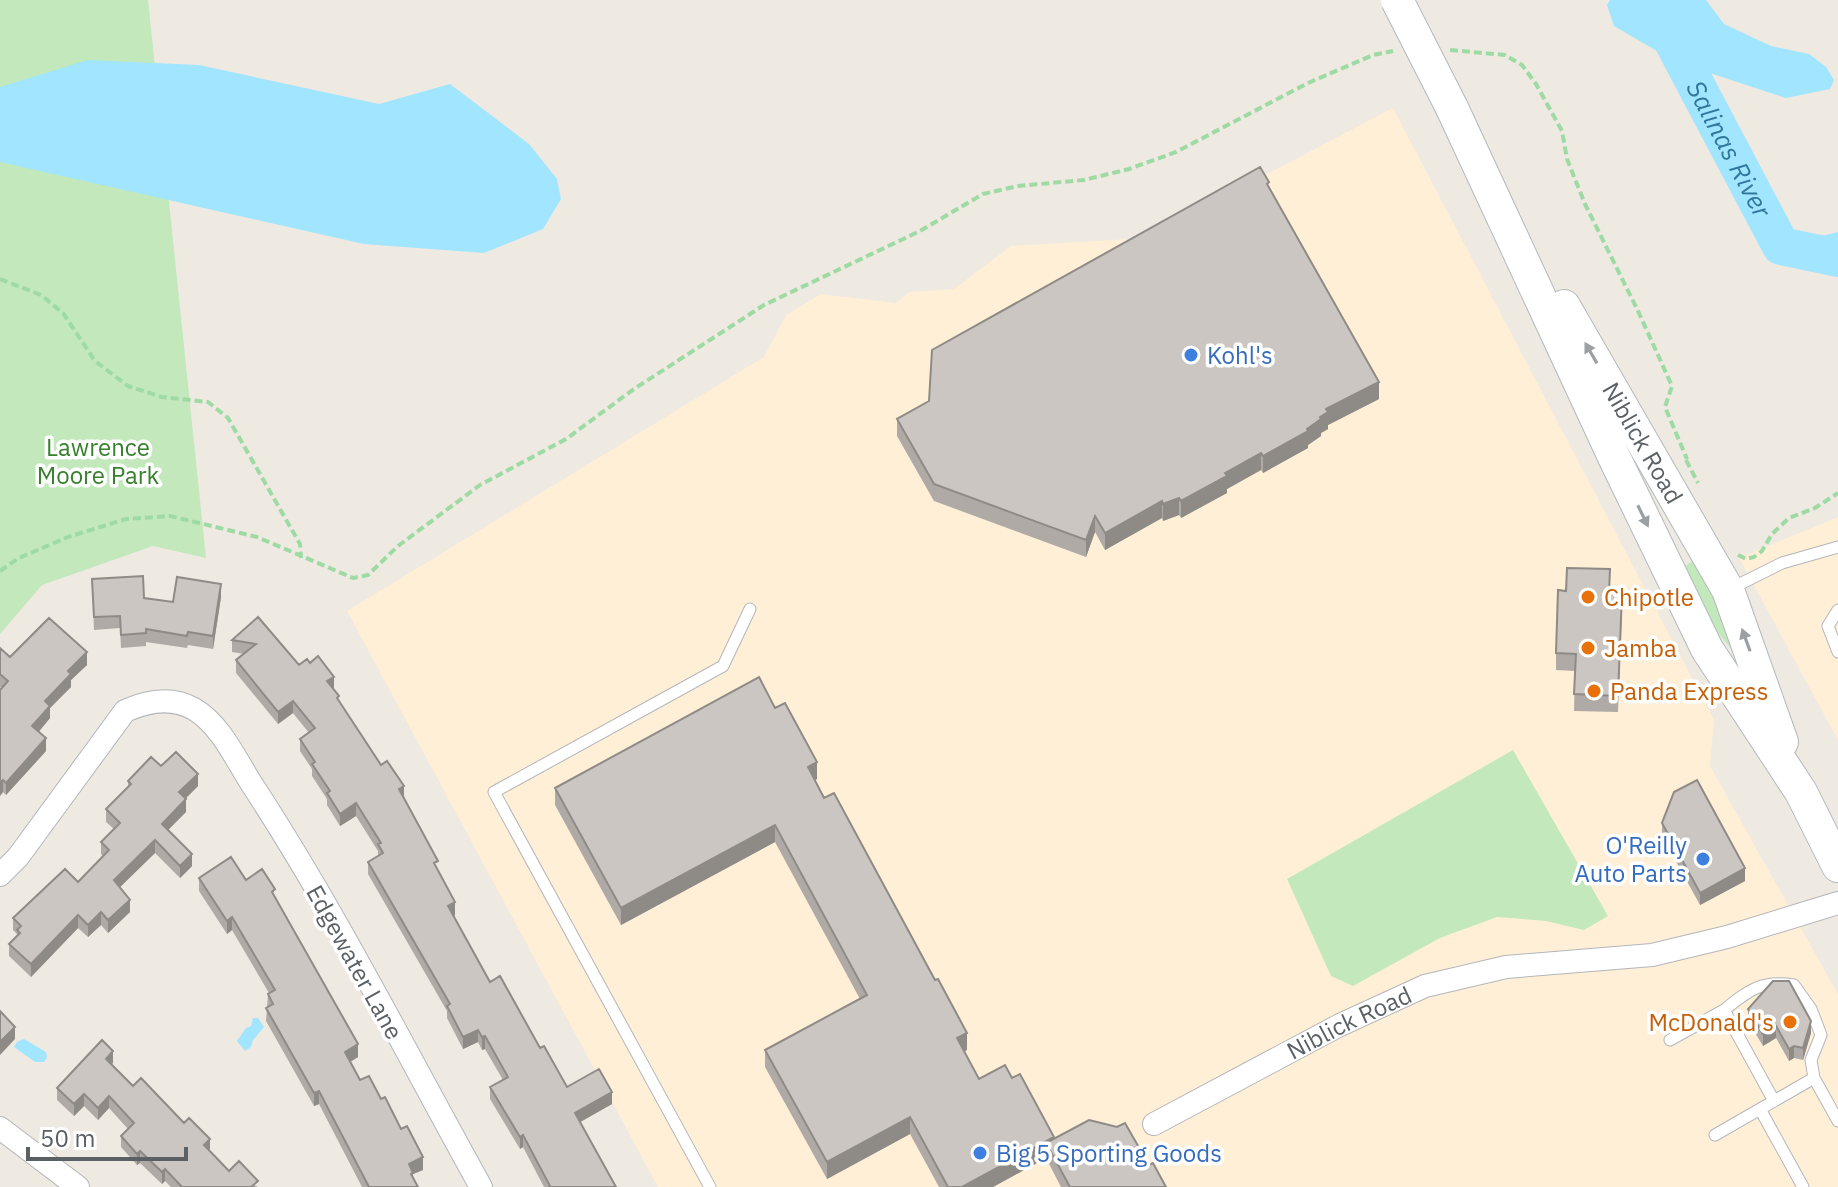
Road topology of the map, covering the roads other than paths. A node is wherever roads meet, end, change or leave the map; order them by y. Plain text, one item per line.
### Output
1 (1397, 0) edge
2 (1452, 108) junction
3 (1838, 547) edge
4 (1728, 590) junction
5 (750, 609) dead end
6 (1838, 610) edge
7 (1838, 652) edge
8 (1801, 792) junction
9 (1838, 866) edge
10 (0, 875) edge
11 (1838, 903) edge
12 (1724, 1010) junction
13 (1670, 1040) dead end
14 (1814, 1078) junction
15 (1774, 1101) junction
16 (1760, 1109) junction
17 (1838, 1121) edge
18 (1154, 1124) dead end
19 (0, 1128) edge
20 (1715, 1135) dead end
21 (77, 1187) edge
22 (481, 1187) edge
23 (710, 1187) edge
24 (1803, 1187) edge

1 - 2 main road, Niblick Road, bridge
4 -> 2 main road, Niblick Road
2 -> 8 main road, Niblick Road
3 - 4 lane
8 -> 4 main road, Niblick Road
5 - 23 lane
6 - 7 lane
8 - 9 main road, Niblick Road
10 - 22 street, Edgewater Lane
11 - 18 street, Niblick Road
12 - 13 lane
12 - 14 lane
12 - 15 lane
14 - 15 lane
14 - 17 lane
15 - 16 lane
16 - 20 lane
16 - 24 lane
19 - 21 street

